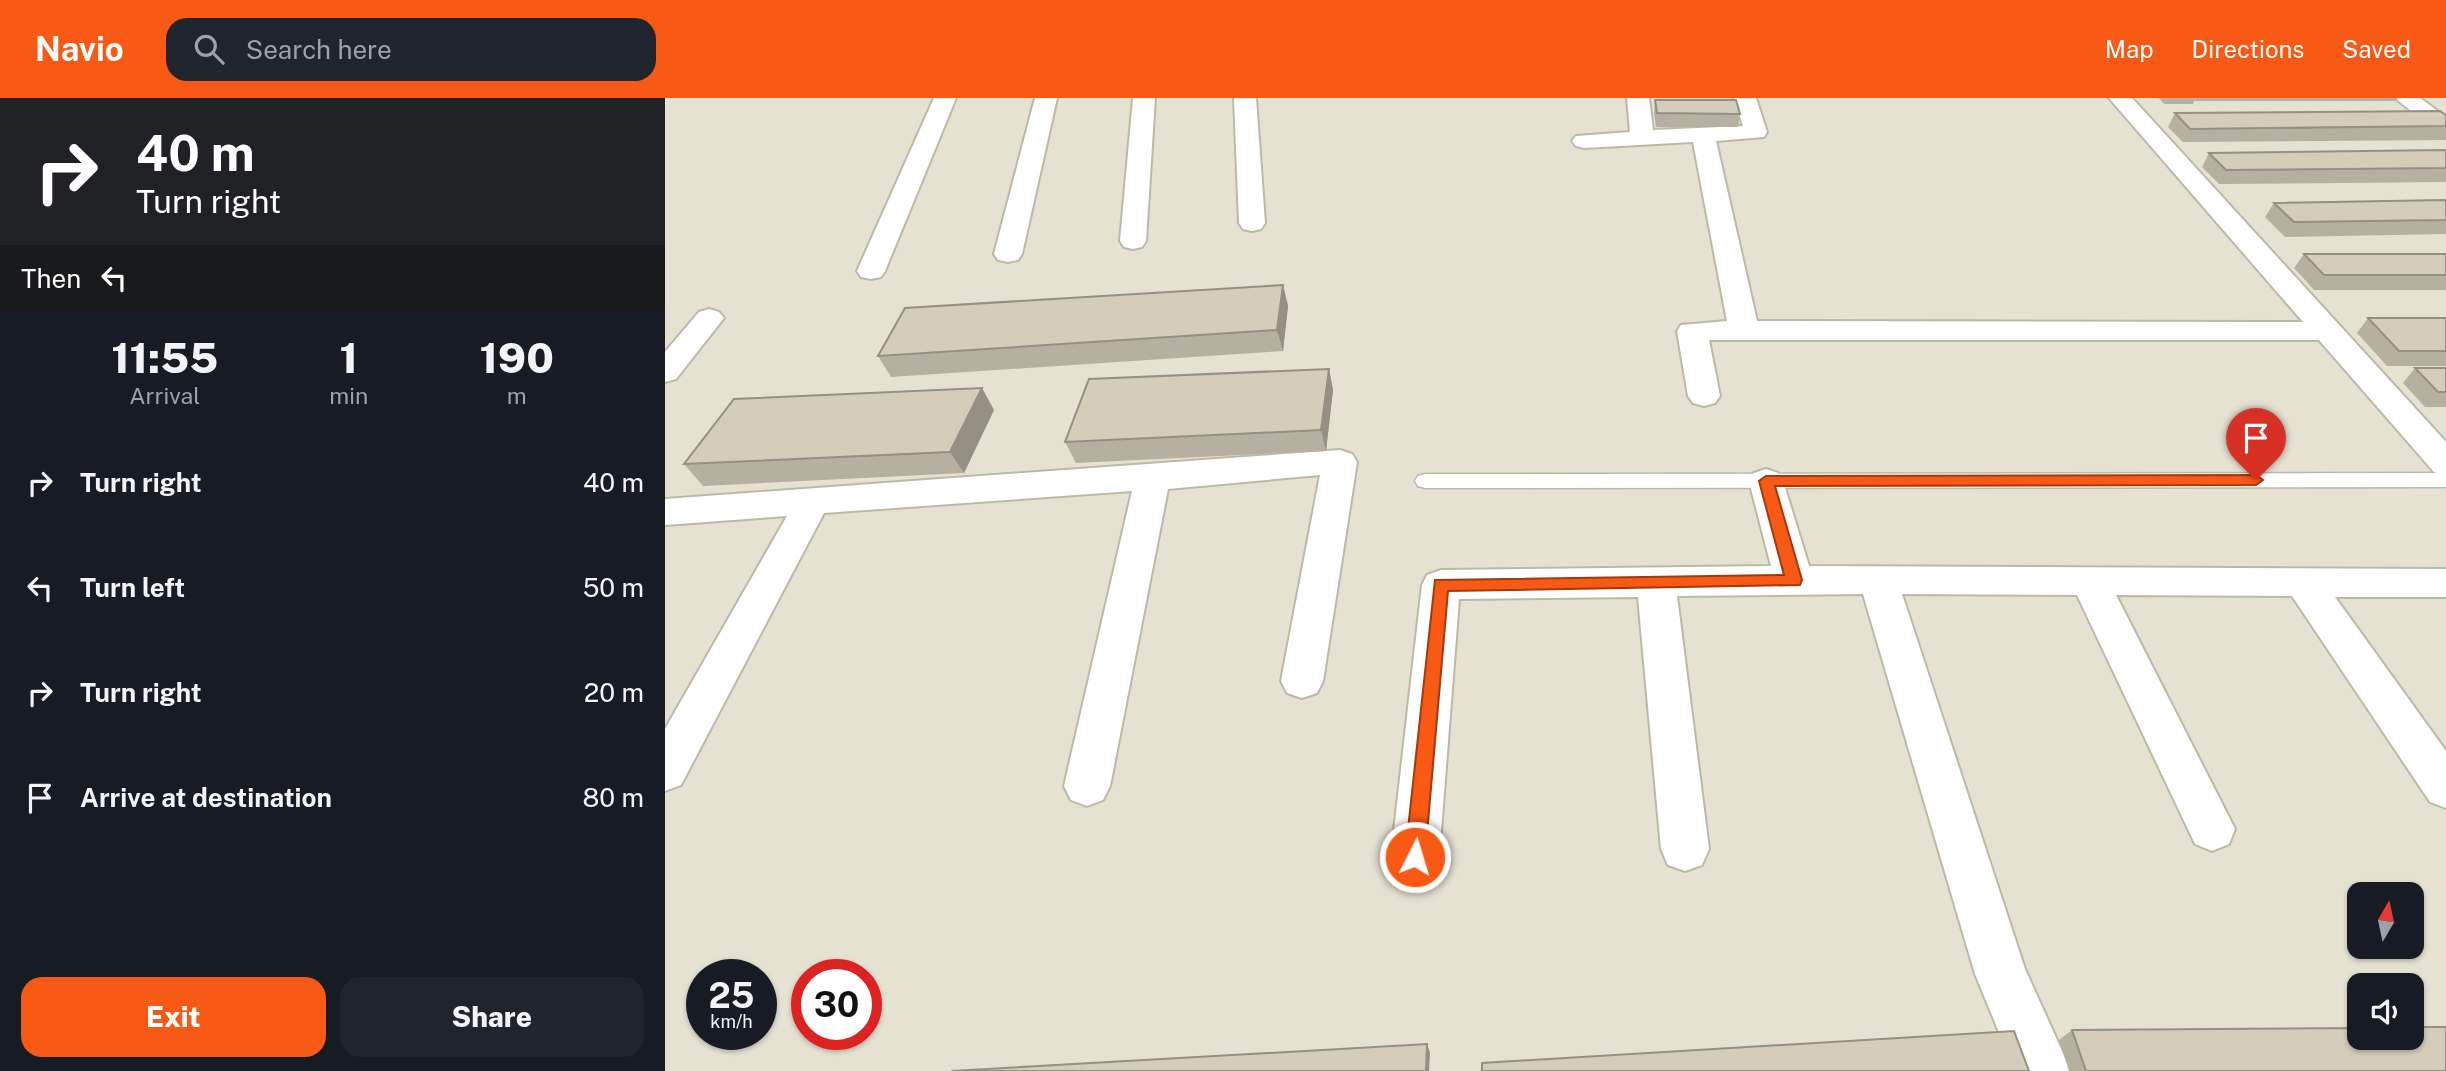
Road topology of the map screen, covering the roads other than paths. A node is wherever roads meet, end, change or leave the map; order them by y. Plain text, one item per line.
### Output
1 (945, 98) edge
2 (1046, 98) edge
3 (1145, 98) edge
4 (1245, 98) edge
5 (1638, 98) edge
6 (1745, 98) edge
7 (2120, 98) edge
8 (2406, 98) edge
9 (2446, 128) edge
10 (1703, 135) junction
11 (1642, 138) junction
12 (1584, 141) dead end
13 (1252, 223) dead end
14 (1133, 241) dead end
15 (1008, 254) dead end
16 (871, 271) dead end
17 (709, 318) dead end
18 (1744, 330) junction
19 (2327, 331) junction
20 (665, 372) edge
21 (1703, 396) dead end
22 (2446, 464) edge
23 (1153, 478) junction
24 (2446, 480) edge
25 (1425, 481) dead end
26 (1766, 481) junction
27 (813, 501) junction
28 (665, 512) edge
29 (1878, 579) junction
30 (1794, 580) junction
31 (2090, 581) junction
32 (1656, 582) junction
33 (2303, 582) junction
34 (2446, 583) edge
35 (1302, 681) dead end
36 (665, 771) edge
37 (1087, 786) dead end
38 (2446, 788) edge
39 (2212, 829) dead end
40 (1685, 849) dead end
41 (1415, 857) dead end
42 (2043, 1071) edge

1 - 16 street
2 - 15 street
3 - 14 street
4 - 13 street
5 - 11 street
6 - 10 street
7 - 19 street
8 - 9 street
10 - 11 street
10 - 18 street
11 - 12 street
17 - 20 street
18 - 19 street
18 - 21 street
19 - 22 street
23 - 27 street
23 - 35 street
23 - 37 street
24 - 26 lane
25 - 26 lane
26 - 30 street
27 - 28 street
27 - 36 street
29 - 30 street
29 - 31 street
29 - 42 street
30 - 32 street
31 - 33 street
31 - 39 street
32 - 40 street
32 - 41 street
33 - 34 street
33 - 38 street

